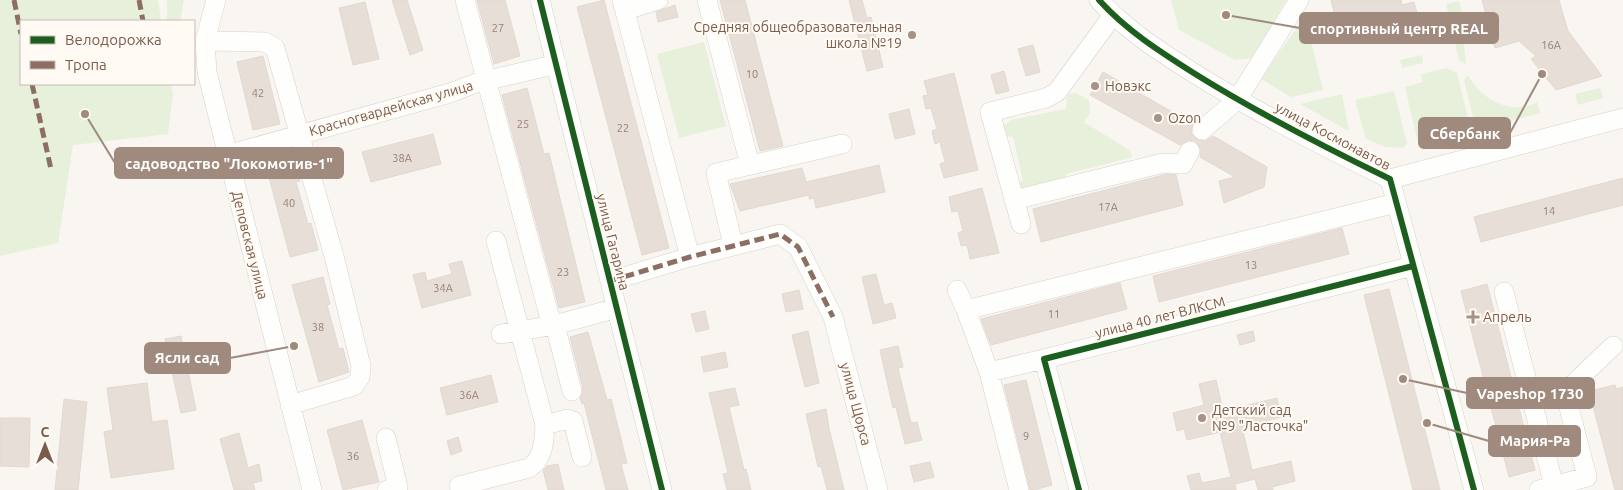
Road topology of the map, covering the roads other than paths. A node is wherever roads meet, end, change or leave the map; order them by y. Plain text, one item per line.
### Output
1 (216, 0) edge
2 (465, 0) edge
3 (541, 0) edge
4 (658, 0) edge
5 (707, 0) edge
6 (1100, 0) edge
7 (1298, 0) edge
8 (624, 5) edge
9 (1113, 15) junction
10 (205, 41) junction
11 (557, 64) junction
12 (486, 80) junction
13 (1237, 100) junction
14 (1623, 118) edge
15 (1202, 130) dead end
16 (300, 135) junction
17 (842, 144) dead end
18 (1190, 151) dead end
19 (227, 155) junction
20 (750, 165) junction
21 (1390, 179) junction
22 (1014, 200) junction
23 (1396, 203) junction
24 (1020, 224) dead end
25 (496, 241) dead end
26 (733, 245) junction
27 (690, 257) junction
28 (1413, 266) junction
29 (610, 280) junction
30 (957, 290) dead end
31 (1504, 292) dead end
32 (617, 308) junction
33 (966, 310) junction
34 (555, 326) junction
35 (520, 331) junction
36 (501, 334) dead end
37 (1613, 346) dead end
38 (1044, 359) junction
39 (989, 372) junction
40 (572, 391) dead end
41 (290, 405) junction
42 (545, 425) junction
43 (386, 438) dead end
44 (582, 457) dead end
45 (1590, 484) edge
46 (459, 486) dead end
47 (1549, 489) edge
48 (312, 490) edge
49 (387, 490) edge
50 (662, 490) edge
51 (878, 490) edge
52 (1018, 490) edge
53 (1079, 490) edge
54 (1474, 490) edge

1 - 10 street, Деповская улица
2 - 12 street
3 - 11 street, улица Гагарина
4 - 8 street
5 - 20 street
6 - 9 street, улица Космонавтов
7 - 13 street
8 - 27 street
9 - 13 street, улица Космонавтов
9 - 22 street
10 - 16 street
10 - 19 street, Деповская улица
11 - 12 street, Красногвардейская улица
11 - 29 street, улица Гагарина
12 - 16 street, Красногвардейская улица
12 - 34 street
13 - 15 street
13 - 21 street, улица Космонавтов
14 - 21 street
16 - 19 street, Красногвардейская улица
16 - 41 street
17 - 20 street
18 - 22 street
19 - 41 street, Деповская улица
20 - 26 street
21 - 23 street, улица Космонавтов
22 - 24 street
23 - 28 street, улица Космонавтов
23 - 33 street
25 - 35 street
26 - 27 street, улица Щорса
26 - 51 street, улица Щорса
27 - 29 street, улица Щорса
28 - 38 street, улица 40 лет ВЛКСМ
28 - 54 street, улица Космонавтов
29 - 32 street, улица Гагарина
30 - 33 street
31 - 47 street
32 - 34 street
32 - 50 street, улица Гагарина
33 - 39 street
34 - 35 street
34 - 40 street
35 - 36 street
35 - 42 street
37 - 45 street
38 - 39 street, улица 40 лет ВЛКСМ
38 - 53 street
39 - 52 street
41 - 48 street, Деповская улица
42 - 44 street
42 - 46 street
43 - 49 street
45 - 47 street

